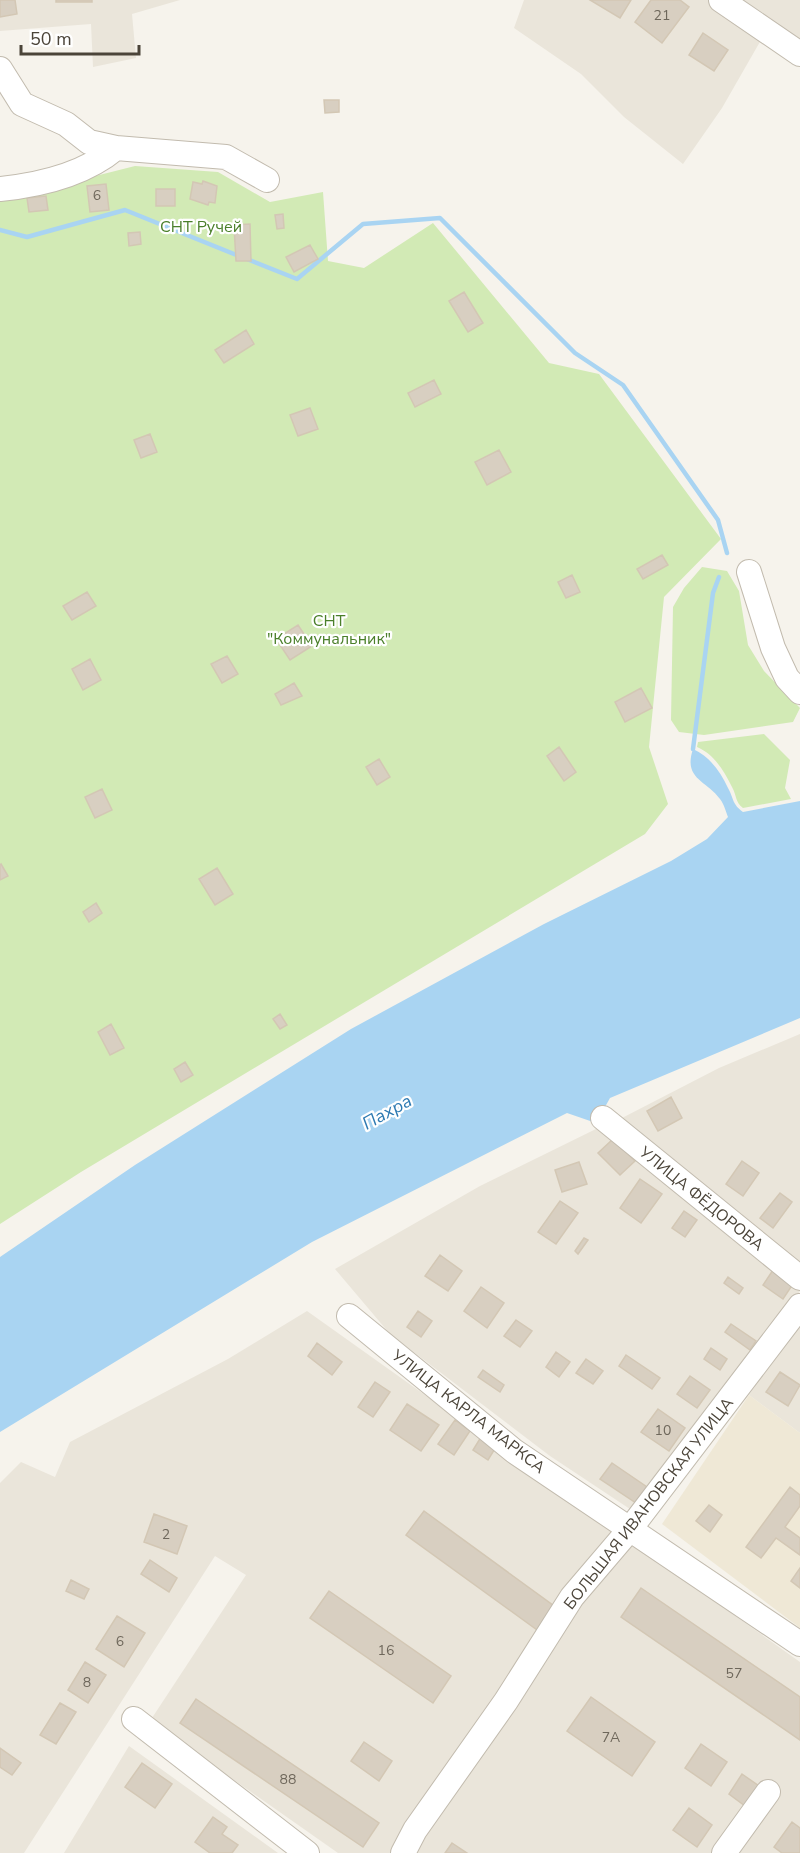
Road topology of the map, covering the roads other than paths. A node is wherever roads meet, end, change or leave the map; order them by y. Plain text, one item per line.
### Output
1 (721, 0) edge
2 (800, 54) edge
3 (0, 69) edge
4 (116, 148) junction
5 (267, 180) dead end
6 (0, 189) edge
7 (749, 572) dead end
8 (800, 692) edge
9 (603, 1118) dead end
10 (800, 1278) edge
11 (800, 1306) edge
12 (349, 1316) dead end
13 (630, 1530) junction
14 (800, 1644) edge
15 (134, 1719) dead end
16 (768, 1792) dead end
17 (307, 1853) edge
18 (404, 1853) edge
19 (724, 1853) edge

1 - 2 street
3 - 4 street
4 - 5 street
4 - 6 street
7 - 8 street
9 - 10 street, УЛИЦА ФЁДОРОВА
11 - 13 street, БОЛЬШАЯ ИВАНОВСКАЯ УЛИЦА
12 - 13 street, УЛИЦА КАРЛА МАРКСА
13 - 14 street, УЛИЦА КАРЛА МАРКСА
13 - 18 street, БОЛЬШАЯ ИВАНОВСКАЯ УЛИЦА
15 - 17 street
16 - 19 street

